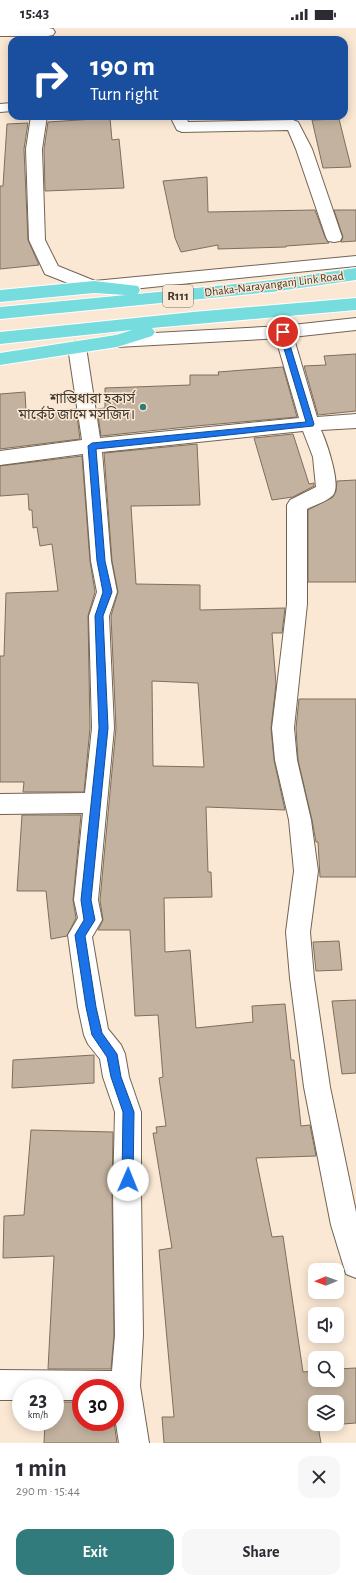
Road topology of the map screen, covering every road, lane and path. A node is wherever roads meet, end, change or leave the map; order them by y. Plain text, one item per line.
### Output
1 (0, 32) edge
2 (48, 33) edge
3 (38, 120) edge
4 (179, 120) edge
5 (334, 237) dead end
6 (356, 261) edge
7 (356, 274) edge
8 (94, 287) junction
9 (187, 295) junction
10 (0, 296) edge
11 (356, 304) edge
12 (0, 313) edge
13 (193, 318) junction
14 (356, 324) edge
15 (283, 332) junction
16 (0, 338) edge
17 (117, 342) junction
18 (77, 346) junction
19 (0, 359) edge
20 (356, 421) edge
21 (310, 424) junction
22 (92, 446) junction
23 (0, 458) edge
24 (96, 803) junction
25 (0, 804) edge
26 (356, 1264) edge
27 (0, 1384) edge
28 (125, 1386) junction
29 (134, 1443) edge

1 - 2 street
3 - 8 street
4 - 5 street
6 - 8 street
7 - 9 main road, Dhaka-Narayanganj Link Road / R111
8 - 9 main road, R111
8 - 10 main road, R111
9 - 12 main road, Dhaka-Narayanganj Link Road / R111
11 - 13 main road, Dhaka-Narayanganj Link Road / R111
13 - 16 main road, Dhaka-Narayanganj Link Road / R111
13 - 17 main road, R111
14 - 15 street
15 - 17 street
15 - 21 street
17 - 18 main road, R111
18 - 19 main road, R111
18 - 22 street
20 - 21 street
21 - 22 street
21 - 26 street
22 - 23 street
22 - 24 street
24 - 25 street
24 - 28 street
27 - 28 street
28 - 29 street

